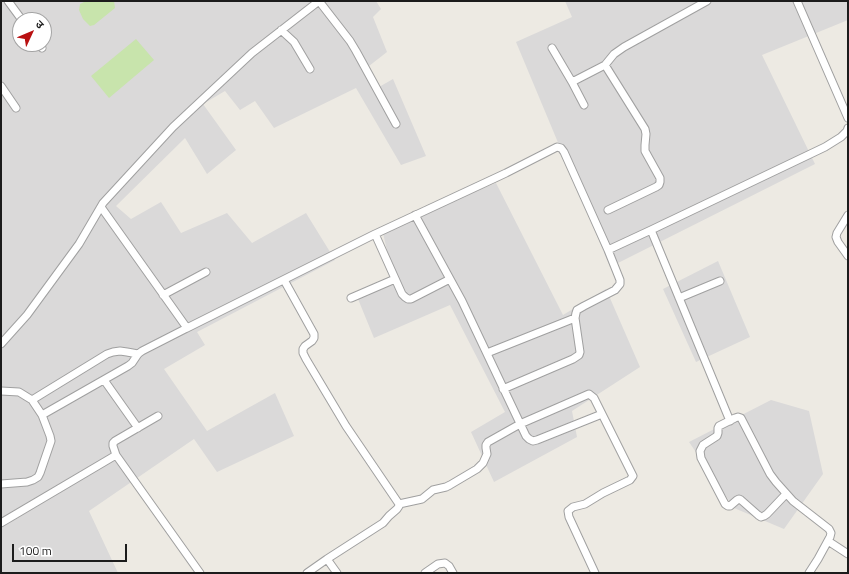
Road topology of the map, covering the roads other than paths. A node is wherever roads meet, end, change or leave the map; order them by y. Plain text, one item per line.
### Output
1 (8, 1) edge
2 (319, 1) edge
3 (708, 1) edge
4 (797, 1) edge
5 (16, 12) edge
6 (281, 30) junction
7 (552, 48) dead end
8 (605, 65) junction
9 (310, 69) dead end
10 (572, 82) junction
11 (1, 86) edge
12 (584, 105) dead end
13 (16, 108) dead end
14 (848, 118) edge
15 (396, 124) dead end
16 (848, 128) edge
17 (101, 207) junction
18 (608, 210) dead end
19 (415, 215) junction
20 (848, 215) edge
21 (651, 230) junction
22 (375, 234) junction
23 (608, 250) junction
24 (848, 256) edge
25 (206, 272) dead end
26 (395, 279) junction
27 (450, 279) junction
28 (284, 280) junction
29 (720, 281) dead end
30 (164, 295) junction
31 (351, 298) dead end
32 (679, 298) junction
33 (575, 318) junction
34 (187, 328) junction
35 (1, 344) edge
36 (138, 354) junction
37 (487, 354) junction
38 (104, 380) junction
39 (504, 389) junction
40 (1, 391) edge
41 (32, 400) junction
42 (602, 414) junction
43 (42, 415) junction
44 (158, 416) dead end
45 (730, 420) junction
46 (520, 424) junction
47 (138, 428) junction
48 (116, 455) junction
49 (1, 484) edge
50 (786, 494) junction
51 (399, 504) junction
52 (1, 523) edge
53 (828, 541) junction
54 (848, 554) edge
55 (327, 559) junction
56 (200, 573) edge
57 (307, 573) edge
58 (337, 573) edge
59 (425, 573) edge
60 (453, 573) edge
61 (595, 573) edge
62 (808, 573) edge

1 - 5 street
2 - 6 street
2 - 15 street
3 - 8 street
4 - 14 street
6 - 9 street
6 - 17 street
7 - 10 street
8 - 10 street
8 - 18 street
10 - 12 street
11 - 13 street
16 - 21 street
17 - 30 street
17 - 35 street
19 - 22 street
19 - 23 street
19 - 27 street
20 - 24 street
21 - 23 street
21 - 32 street
22 - 26 street
22 - 28 street
23 - 33 street
25 - 30 street
26 - 27 street
26 - 31 street
27 - 37 street
28 - 34 street
28 - 51 street
29 - 32 street
30 - 34 street
32 - 45 street
33 - 37 street
33 - 39 street
34 - 36 street
36 - 38 street
36 - 41 street
37 - 39 street
38 - 43 street
38 - 47 street
39 - 46 street
40 - 41 street
41 - 43 street
42 - 46 street
42 - 46 street
42 - 61 street
43 - 49 street
44 - 47 street
45 - 50 street
45 - 50 street
46 - 51 street
47 - 48 street
48 - 52 street
48 - 56 street
50 - 53 street
51 - 55 street
53 - 54 street
53 - 62 street
55 - 57 street
55 - 58 street
59 - 60 street

